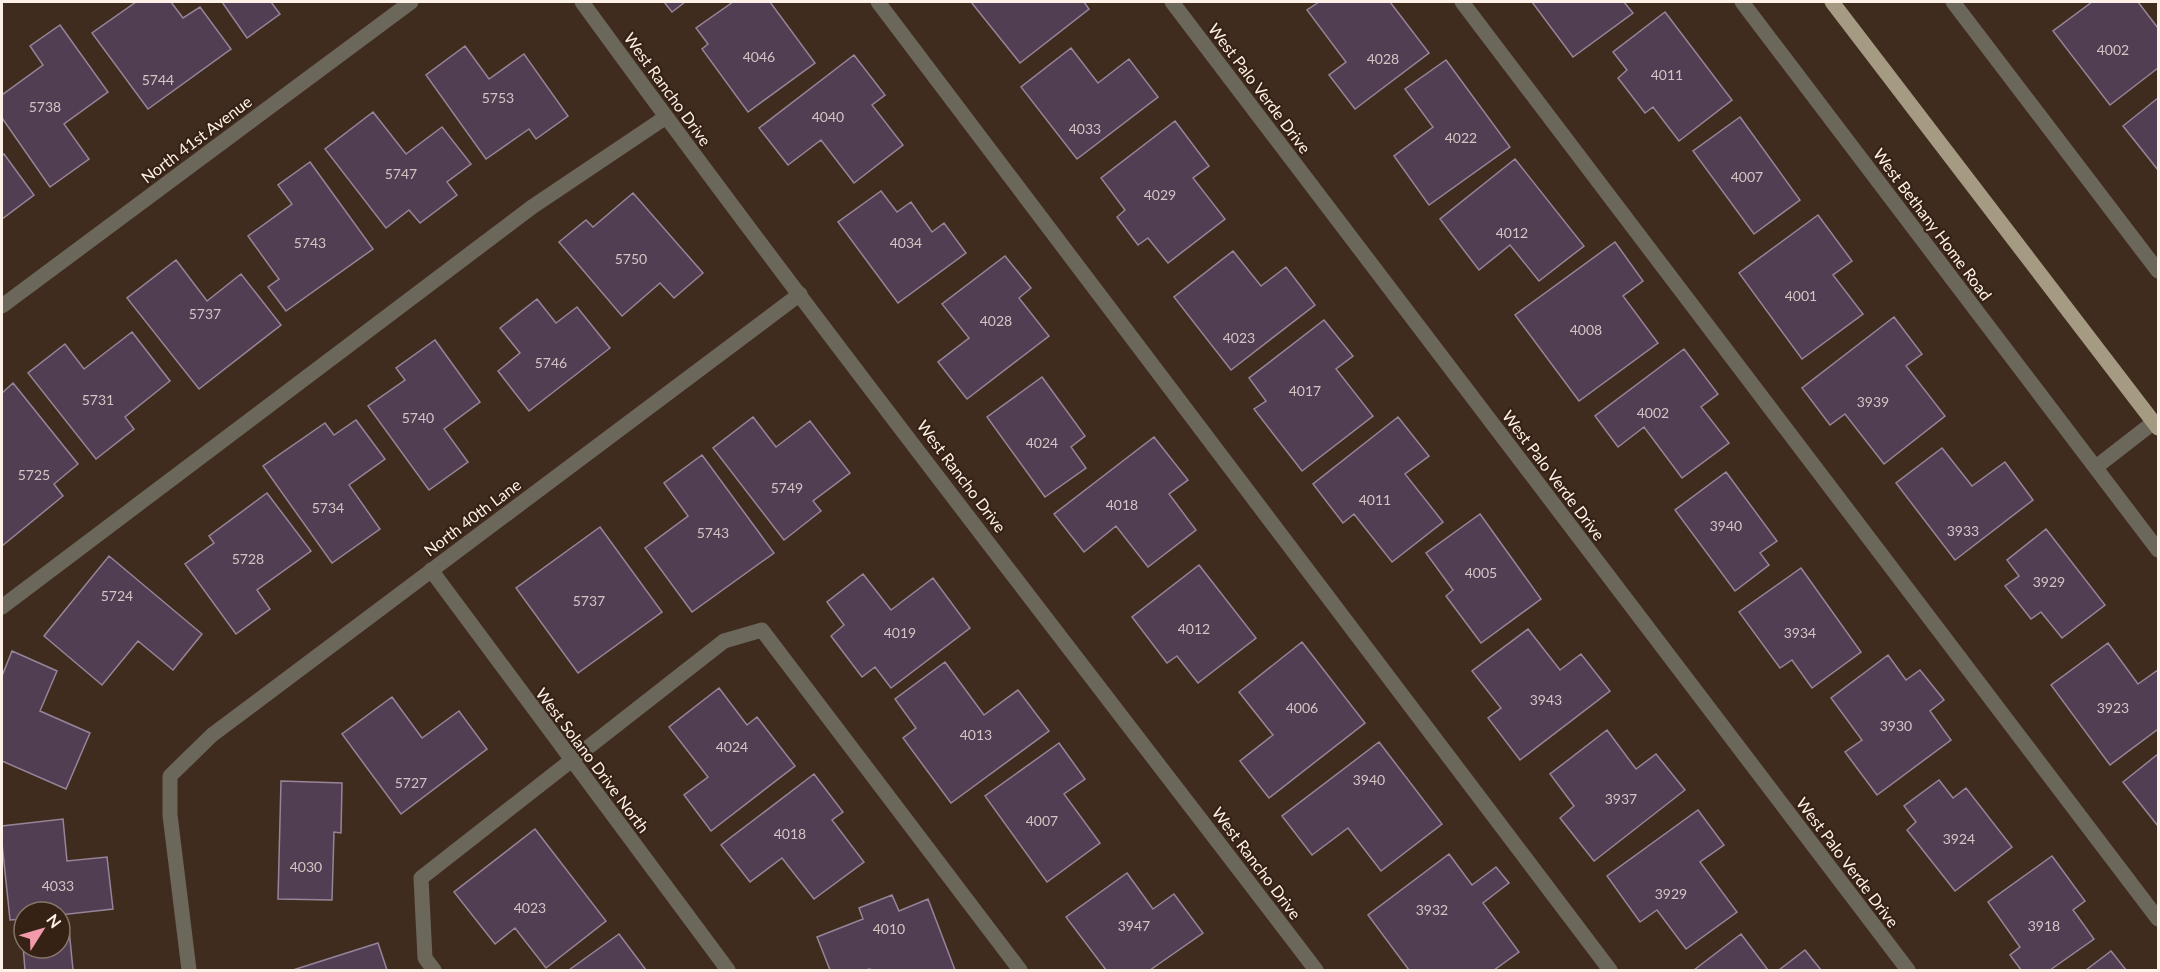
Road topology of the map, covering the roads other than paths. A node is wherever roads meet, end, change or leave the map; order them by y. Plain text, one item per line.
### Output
1 (411, 2) edge
2 (582, 2) edge
3 (878, 2) edge
4 (1172, 2) edge
5 (1462, 2) edge
6 (1742, 2) edge
7 (1832, 2) edge
8 (1953, 2) edge
9 (666, 117) junction
10 (2158, 271) edge
11 (800, 294) junction
12 (2, 306) edge
13 (2156, 425) edge
14 (2096, 467) junction
15 (2158, 550) edge
16 (431, 570) junction
17 (2, 607) edge
18 (571, 759) junction
19 (2158, 919) edge
20 (189, 970) edge
21 (434, 970) edge
22 (728, 970) edge
23 (1020, 970) edge
24 (1316, 970) edge
25 (1610, 970) edge
26 (1908, 970) edge

1 - 12 street, North 41st Avenue
2 - 9 street, West Rancho Drive
3 - 25 street
4 - 26 street, West Palo Verde Drive
5 - 19 street
6 - 14 street, West Bethany Home Road
7 - 13 main road
8 - 10 street
9 - 11 street, West Rancho Drive
9 - 17 street
11 - 16 street, North 40th Lane
11 - 24 street, West Rancho Drive
13 - 14 street
14 - 15 street, West Bethany Home Road
16 - 18 street, West Solano Drive North
16 - 20 street, North 40th Lane
18 - 21 street
18 - 22 street, West Solano Drive North
18 - 23 street

